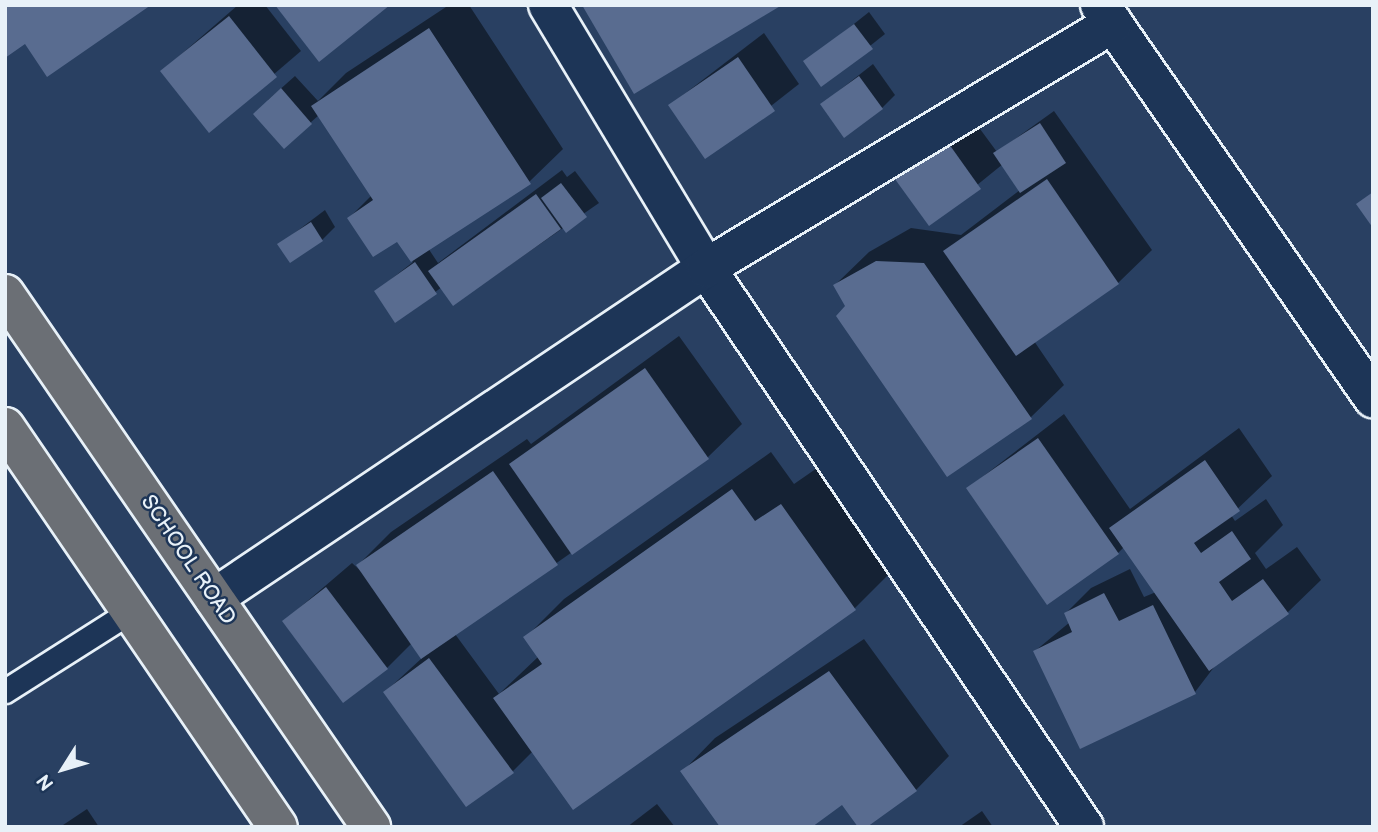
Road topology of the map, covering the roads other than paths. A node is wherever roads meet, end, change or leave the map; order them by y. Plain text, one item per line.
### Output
1 (548, 5) edge
2 (1107, 14) edge
3 (706, 268) junction
4 (5, 294) edge
5 (1373, 398) edge
6 (5, 427) edge
7 (214, 598) junction
8 (131, 611) junction
9 (5, 691) edge
10 (278, 827) edge
11 (371, 827) edge
12 (1084, 827) edge

1 - 3 street
2 - 3 street
2 - 5 street
3 - 7 street
3 - 12 street
4 - 7 main road, SCHOOL ROAD
6 - 8 main road
7 - 11 main road, SCHOOL ROAD
8 - 9 lane
8 - 10 main road

